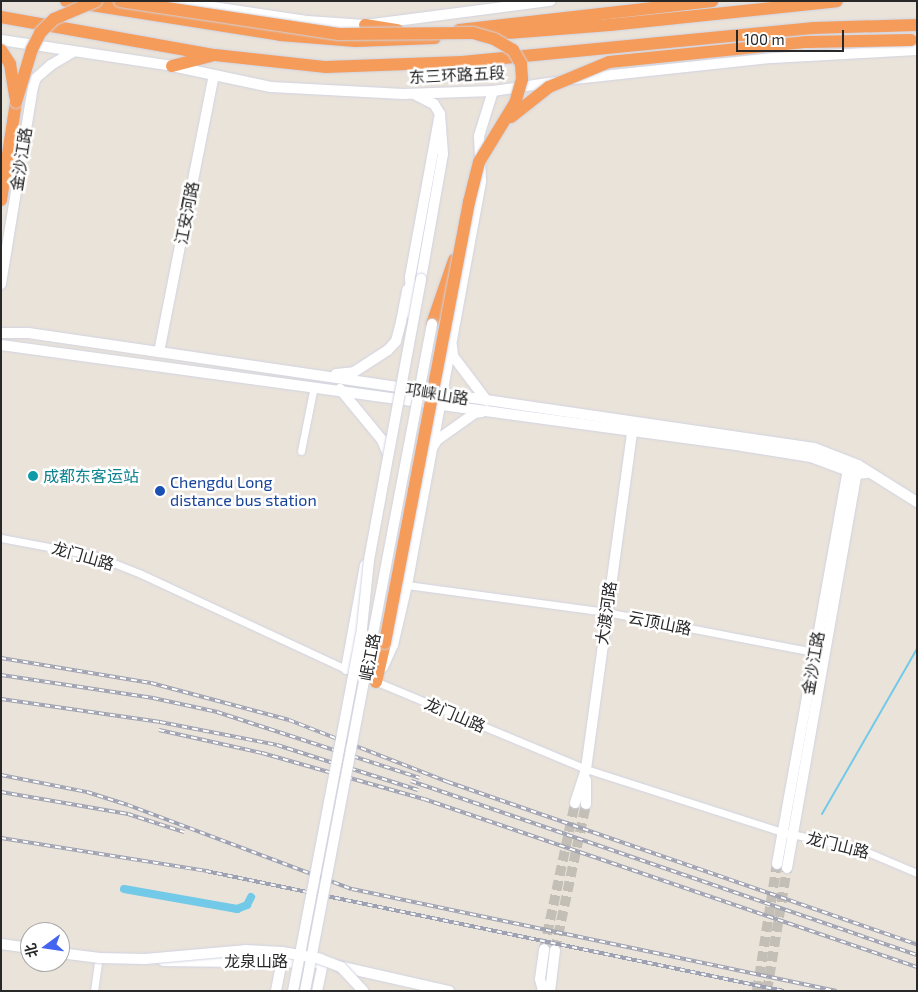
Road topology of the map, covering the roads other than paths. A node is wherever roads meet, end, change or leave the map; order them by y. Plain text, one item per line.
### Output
1 (66, 1) edge
2 (96, 1) edge
3 (120, 1) edge
4 (174, 1) edge
5 (550, 1) edge
6 (712, 1) edge
7 (837, 1) edge
8 (1, 17) edge
9 (365, 25) junction
10 (917, 25) edge
11 (442, 35) junction
12 (1, 40) edge
13 (915, 43) edge
14 (1, 50) edge
15 (73, 52) junction
16 (215, 55) junction
17 (172, 66) junction
18 (214, 75) junction
19 (493, 91) junction
20 (403, 94) junction
21 (16, 102) junction
22 (440, 114) junction
23 (504, 123) junction
24 (1, 200) edge
25 (461, 239) junction
26 (410, 277) junction
27 (1, 284) edge
28 (432, 324) joint
29 (1, 333) edge
30 (452, 344) junction
31 (1, 345) edge
32 (159, 352) junction
33 (324, 376) junction
34 (314, 386) junction
35 (340, 389) junction
36 (397, 392) junction
37 (440, 399) junction
38 (487, 406) junction
39 (633, 427) junction
40 (301, 452) dead end
41 (387, 452) junction
42 (428, 455) junction
43 (856, 469) junction
44 (917, 502) edge
45 (1, 538) edge
46 (406, 585) junction
47 (606, 612) junction
48 (819, 653) junction
49 (346, 669) junction
50 (376, 682) junction
51 (586, 769) junction
52 (580, 804) tunnel mouth
53 (787, 833) junction
54 (782, 866) tunnel mouth
55 (917, 873) edge
56 (1, 944) edge
57 (20, 947) edge
58 (544, 949) tunnel mouth
59 (1, 950) edge
60 (20, 950) edge
61 (555, 950) tunnel mouth
62 (70, 955) edge
63 (70, 956) edge
64 (282, 960) junction
65 (98, 962) junction
66 (323, 963) junction
67 (94, 991) edge
68 (276, 991) edge
69 (293, 991) edge
70 (305, 991) edge
71 (317, 991) edge
72 (363, 991) edge
73 (449, 991) edge
74 (542, 991) edge
75 (550, 991) edge

1 - 11 highway
2 - 21 highway, bridge
3 - 11 highway, bridge
4 - 9 main road
5 - 9 main road
6 - 11 highway, bridge
7 - 11 highway
8 - 16 highway, 东三环路五段
9 - 11 highway
10 - 16 highway, 东三环路五段
11 - 23 highway, bridge
12 - 15 main road, 东三环路五段
13 - 19 main road, 东三环路五段
13 - 23 highway, bridge
14 - 21 highway, bridge
15 - 17 main road, 东三环路五段
15 - 27 main road, 金沙江路
16 - 17 highway
17 - 18 main road, 东三环路五段
18 - 20 main road, 东三环路五段
18 - 32 main road, 江安河路
19 - 20 main road, 东三环路五段
19 - 30 main road
20 - 22 main road
21 - 24 highway
22 - 26 main road
22 - 69 main road, 岷江路, bridge
23 - 25 highway, bridge
25 - 28 highway, bridge
25 - 50 highway, bridge
26 - 33 main road
26 - 36 main road
28 - 70 main road, 岷江路, bridge
29 - 32 main road, 邛崃山路
30 - 37 main road
30 - 38 main road
31 - 34 main road, 邛崃山路
32 - 33 main road, 邛崃山路
33 - 36 main road, 邛崃山路
34 - 35 main road, 邛崃山路
34 - 40 street
35 - 36 main road, 邛崃山路
35 - 41 main road
36 - 37 main road, 邛崃山路
36 - 41 main road
37 - 38 main road, 邛崃山路
37 - 42 main road
38 - 39 main road, 邛崃山路
38 - 42 main road
39 - 43 main road, 邛崃山路
39 - 47 main road, 大渡河路
41 - 49 main road
42 - 46 main road
43 - 44 main road, 邛崃山路
43 - 48 main road, 金沙江路
45 - 49 street, 龙门山路
46 - 47 street, 云顶山路
46 - 50 main road
47 - 48 street, 云顶山路
47 - 51 main road, 大渡河路
48 - 53 main road, 金沙江路
49 - 50 street, 龙门山路
50 - 51 street, 龙门山路
51 - 52 main road, 大渡河路
51 - 53 street, 龙门山路
53 - 54 main road, 金沙江路
53 - 55 street, 龙门山路
56 - 57 main road
58 - 74 main road
59 - 60 main road
61 - 75 main road
62 - 72 main road, bridge
63 - 65 main road, 龙泉山路
64 - 65 main road, 龙泉山路
64 - 66 main road, 龙泉山路
64 - 68 main road
65 - 67 street
66 - 71 main road
66 - 73 main road, 龙泉山路

